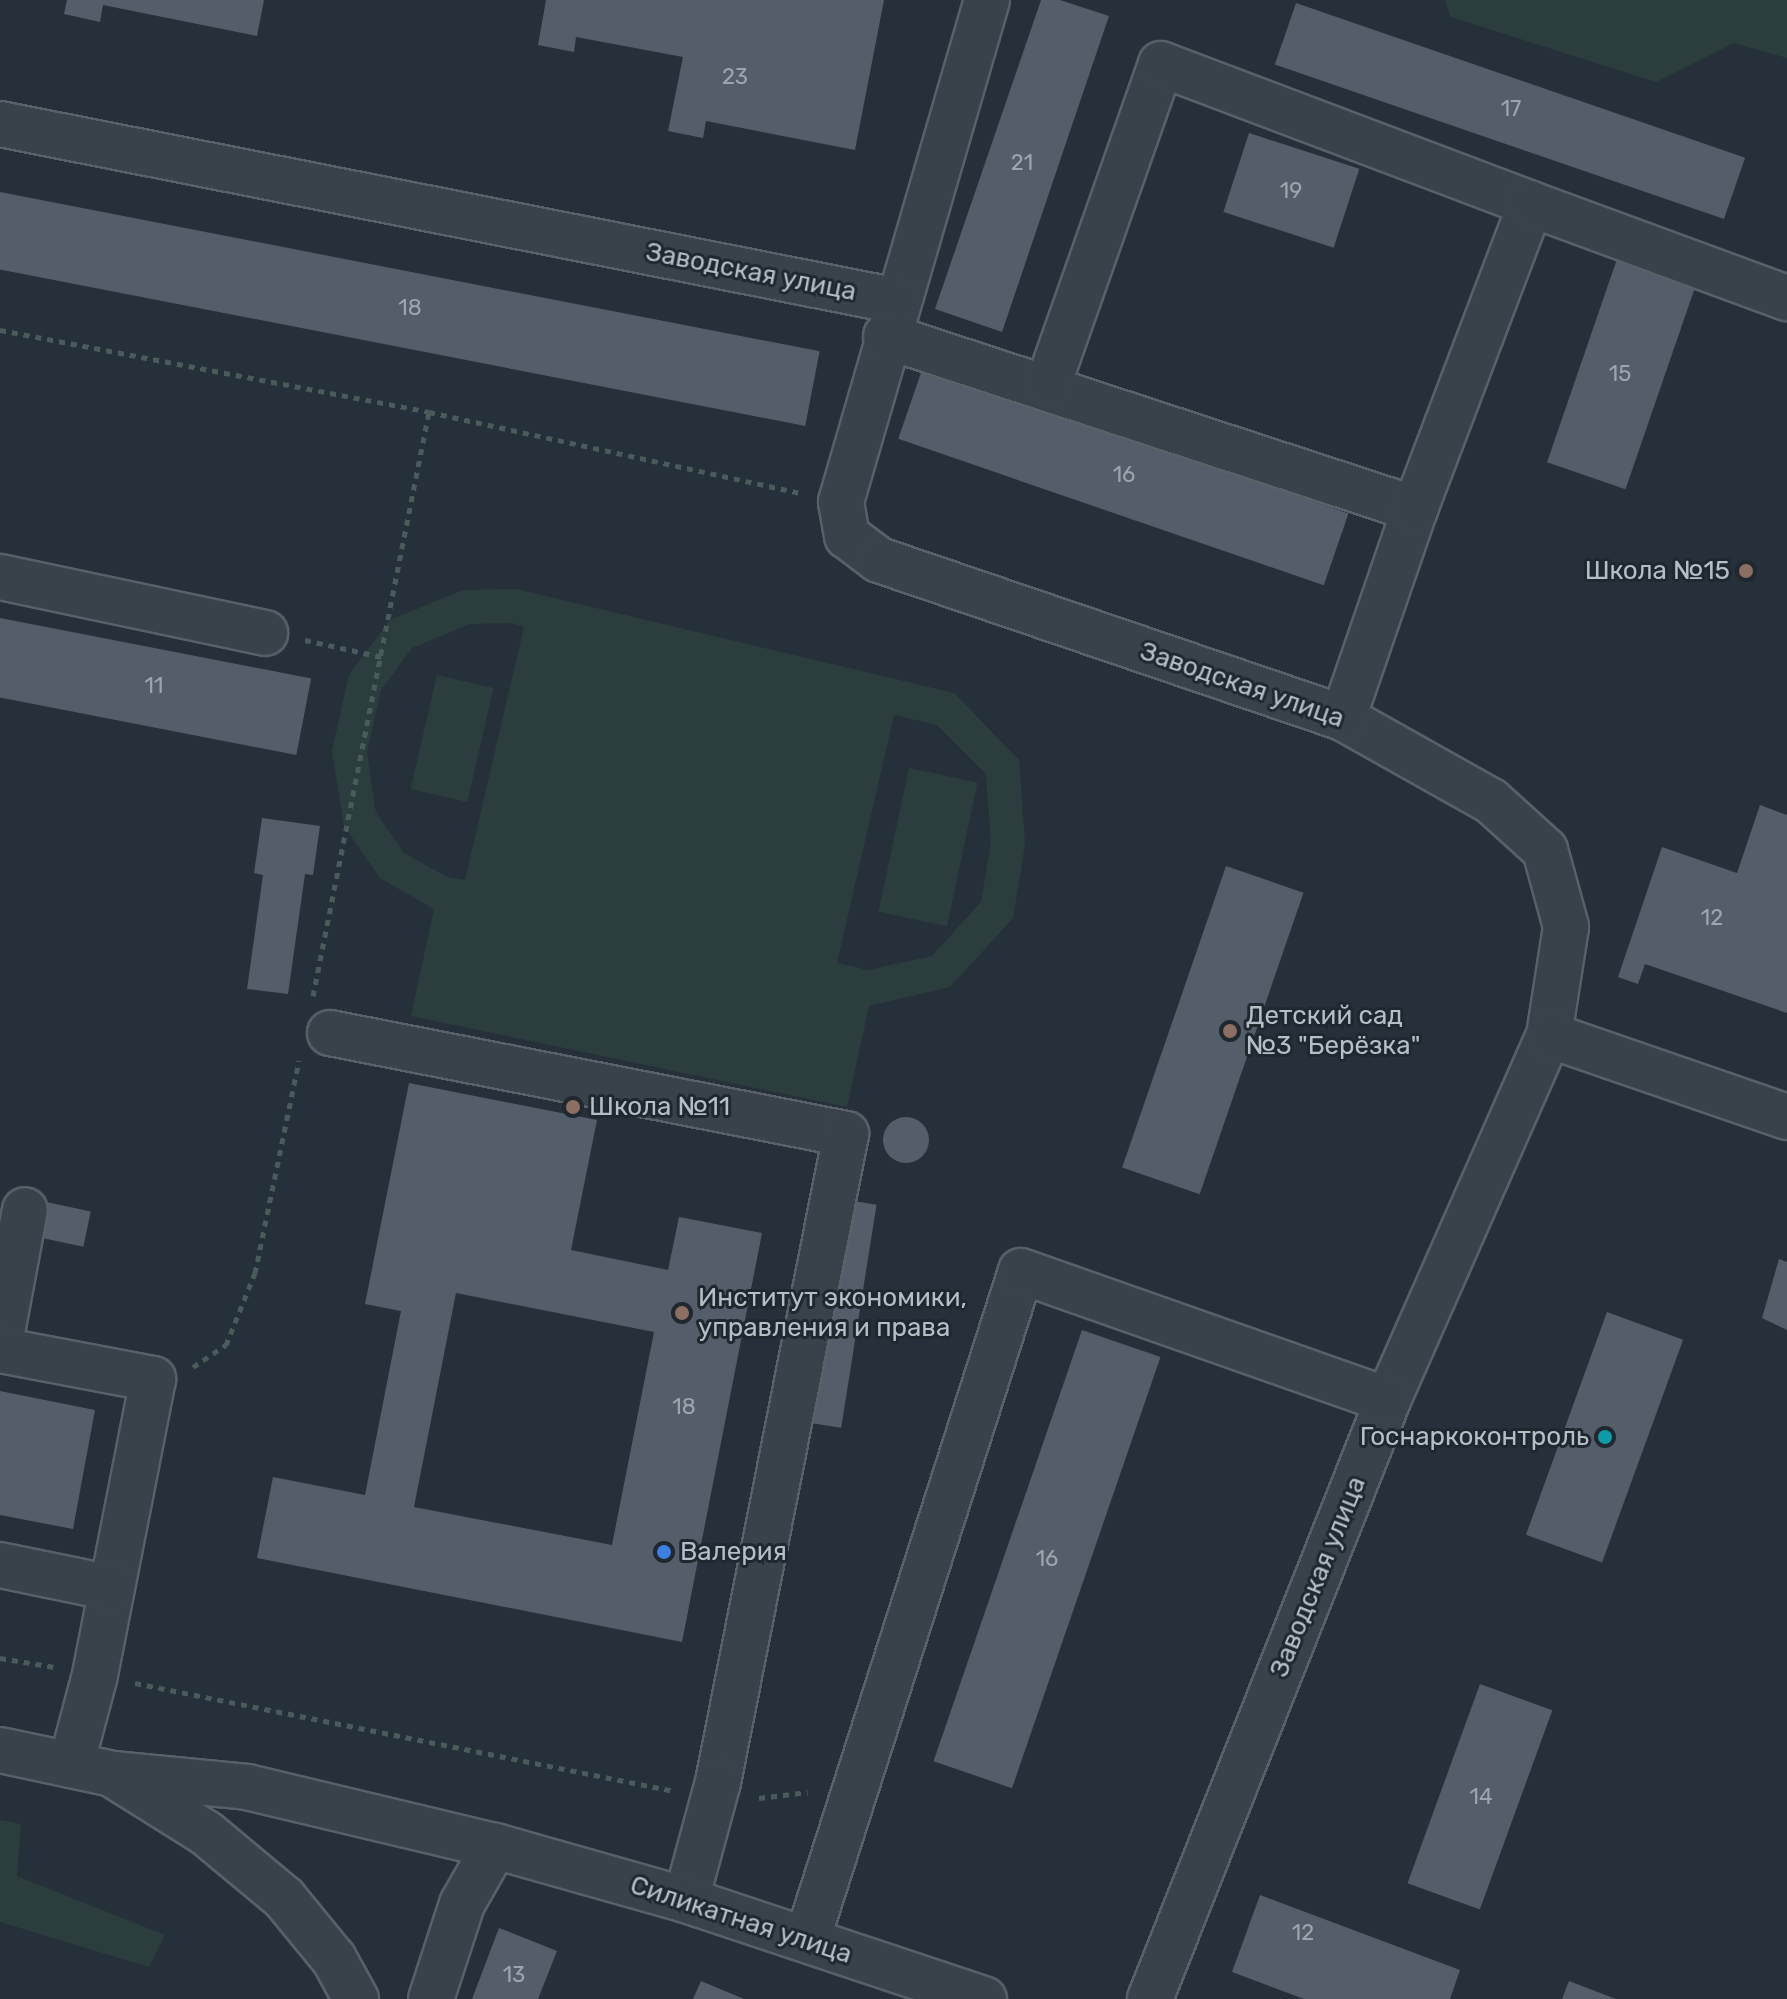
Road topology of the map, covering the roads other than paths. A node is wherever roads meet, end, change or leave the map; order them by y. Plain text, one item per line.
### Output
1 (987, 0) edge
2 (0, 124) edge
3 (1531, 204) junction
4 (1787, 298) edge
5 (892, 318) junction
6 (1048, 385) junction
7 (1415, 509) junction
8 (0, 577) edge
9 (265, 633) road end
10 (1343, 718) junction
11 (315, 1026) road end
12 (1549, 1035) junction
13 (1787, 1117) edge
14 (25, 1210) dead end
15 (0, 1343) edge
16 (0, 1350) edge
17 (1388, 1400) junction
18 (0, 1565) edge
19 (112, 1588) junction
20 (0, 1750) edge
21 (71, 1765) junction
22 (113, 1774) junction
23 (495, 1846) junction
24 (686, 1900) junction
25 (807, 1940) junction
26 (356, 1999) edge
27 (431, 1999) edge
28 (984, 1999) edge
29 (1150, 1999) edge

1 - 5 street
2 - 5 street, Заводская улица
3 - 4 street
3 - 6 street
3 - 7 street
5 - 6 street, Заводская улица
5 - 10 street, Заводская улица
6 - 7 street, Заводская улица
7 - 10 street
8 - 9 street
10 - 12 street, Заводская улица
11 - 24 street
12 - 13 street
12 - 17 street, Заводская улица
14 - 15 street
16 - 19 street
17 - 25 street
17 - 29 street, Заводская улица
18 - 19 street
19 - 21 street
20 - 21 street
21 - 22 street
22 - 23 street, Силикатная улица
22 - 26 street
23 - 24 street, Силикатная улица
23 - 27 street
24 - 25 street, Силикатная улица
25 - 28 street, Силикатная улица

